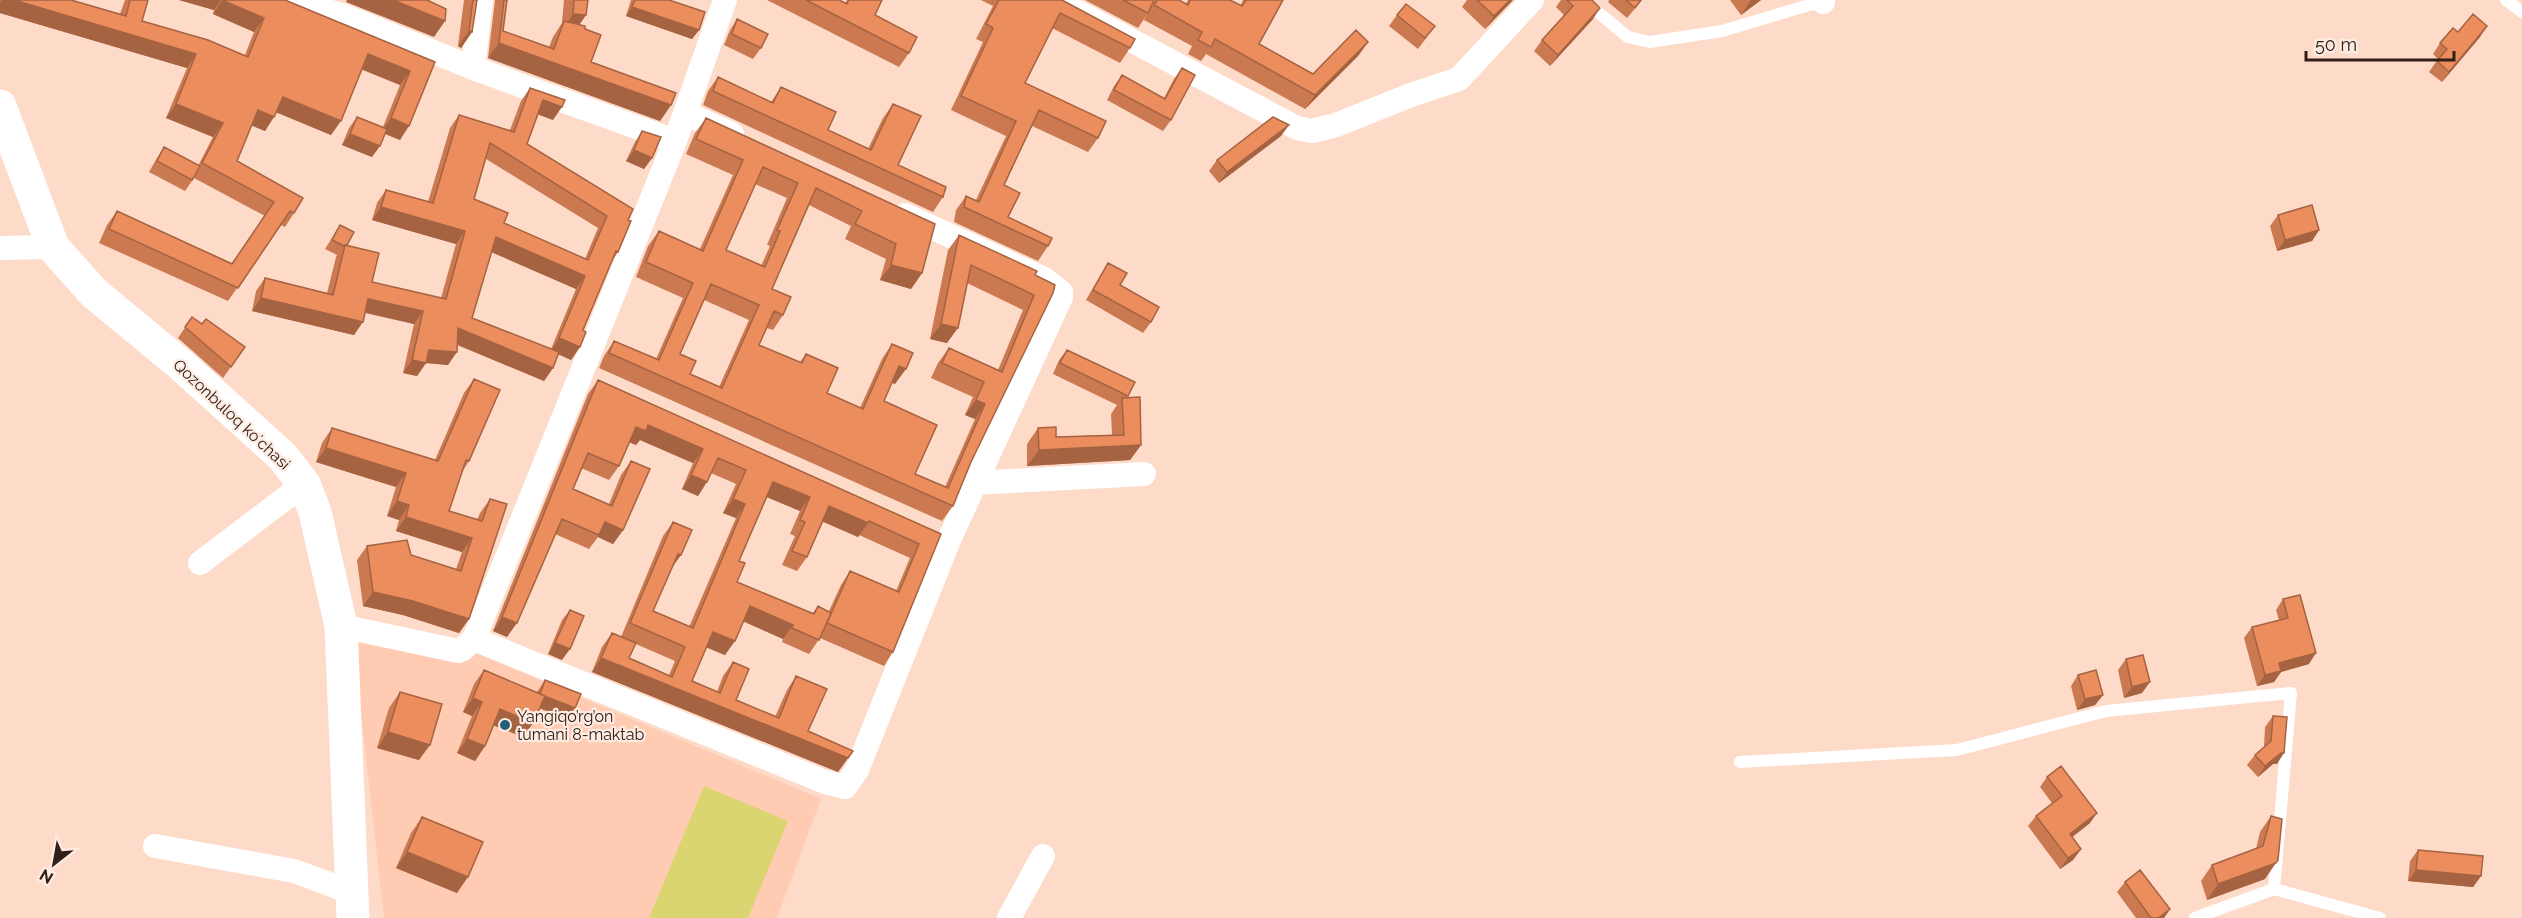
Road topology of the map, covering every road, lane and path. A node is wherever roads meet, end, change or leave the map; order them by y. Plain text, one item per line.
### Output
1 (289, 0) edge
2 (481, 0) edge
3 (725, 0) edge
4 (1055, 0) edge
5 (1532, 0) edge
6 (1583, 0) edge
7 (2506, 0) edge
8 (1824, 1) edge
9 (2522, 12) edge
10 (472, 68) junction
11 (0, 106) edge
12 (685, 113) junction
13 (675, 141) junction
14 (750, 143) edge
15 (881, 204) edge
16 (53, 247) junction
17 (0, 248) edge
18 (1144, 474) dead end
19 (973, 483) junction
20 (304, 484) junction
21 (200, 563) dead end
22 (341, 626) junction
23 (474, 639) junction
24 (1740, 762) dead end
25 (155, 846) dead end
26 (1042, 856) dead end
27 (2274, 890) junction
28 (352, 905) edge
29 (1009, 918) edge
30 (2195, 918) edge
31 (2380, 918) edge

1 - 10 street
2 - 10 street
3 - 12 street
4 - 5 street
6 - 8 lane
7 - 9 lane
10 - 13 street
11 - 16 main road, Qozonbuloq koʻchasi
12 - 13 street
12 - 14 street
13 - 23 street
15 - 19 street
16 - 17 street
16 - 20 main road, Qozonbuloq koʻchasi
18 - 19 street
19 - 23 street
20 - 21 street
20 - 22 main road, Qozonbuloq koʻchasi
22 - 23 street
22 - 28 main road, Qozonbuloq koʻchasi
24 - 27 lane
25 - 28 street
26 - 29 street
27 - 30 lane
27 - 31 lane

